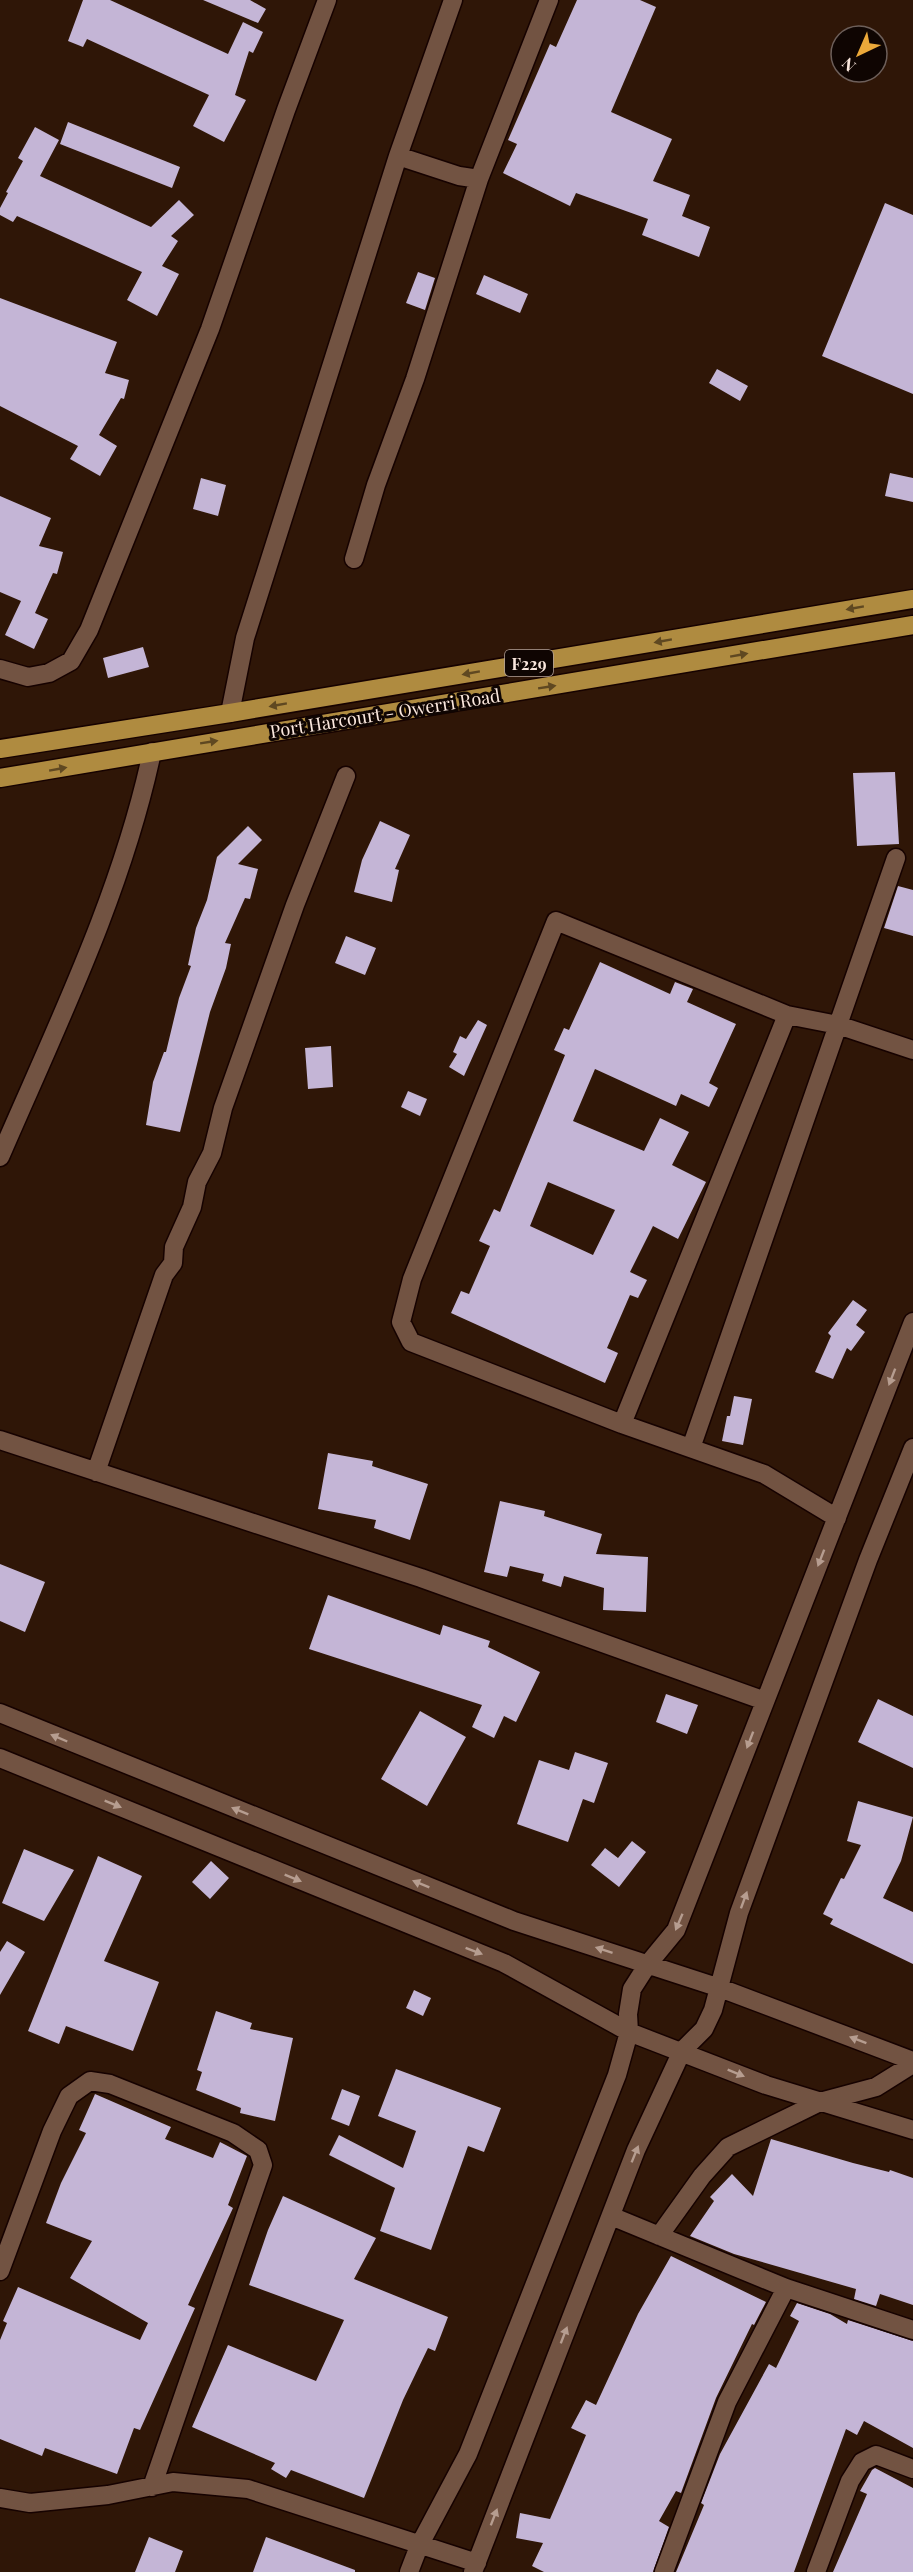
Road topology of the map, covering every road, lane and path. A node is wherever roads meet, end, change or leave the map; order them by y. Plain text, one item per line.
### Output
1 (327, 0) edge
2 (453, 0) edge
3 (549, 0) edge
4 (398, 156) junction
5 (479, 179) junction
6 (354, 559) dead end
7 (913, 599) edge
8 (913, 625) edge
9 (0, 669) edge
10 (230, 713) junction
11 (0, 749) edge
12 (152, 752) junction
13 (346, 776) dead end
14 (0, 778) edge
15 (896, 858) dead end
16 (787, 1015) junction
17 (838, 1025) junction
18 (913, 1050) edge
19 (0, 1157) edge
20 (913, 1322) edge
21 (622, 1424) junction
22 (0, 1440) edge
23 (691, 1448) junction
24 (913, 1448) edge
25 (96, 1472) junction
26 (837, 1518) junction
27 (765, 1701) junction
28 (0, 1713) edge
29 (0, 1758) edge
30 (648, 1965) junction
31 (720, 1988) junction
32 (629, 2032) junction
33 (682, 2051) junction
34 (913, 2062) edge
35 (820, 2102) junction
36 (913, 2130) edge
37 (610, 2216) junction
38 (659, 2236) junction
39 (0, 2271) edge
40 (786, 2288) junction
41 (913, 2330) edge
42 (913, 2469) edge
43 (152, 2487) junction
44 (0, 2498) edge
45 (419, 2546) junction
46 (475, 2568) edge
47 (409, 2572) edge
48 (664, 2572) edge
49 (816, 2572) edge

1 - 9 street
2 - 4 street
3 - 5 street
4 - 5 street
4 - 10 street
5 - 6 street
7 -> 10 main road, Port Harcourt - Owerri Road / F229
12 -> 8 main road, Port Harcourt - Owerri Road / F229
10 - 11 main road, Port Harcourt - Owerri Road / F229
14 -> 12 main road, Port Harcourt - Owerri Road / F229
12 - 19 street
13 - 25 street
15 - 17 street
16 - 17 street
16 - 21 street
16 - 21 street
17 - 18 street
17 - 23 street
20 -> 26 street
21 - 23 street
22 - 25 street
23 - 26 street
31 -> 24 street
25 - 27 street
26 -> 27 street
27 -> 30 street
30 -> 28 street
29 -> 32 street
30 - 31 street
30 - 32 street
31 - 33 street
34 -> 31 street
32 - 33 street
32 - 45 street
33 -> 35 street
37 -> 33 street
34 - 35 street
35 - 36 street
35 - 38 street
37 - 38 street
46 -> 37 street
38 - 40 street
39 - 43 street
40 - 41 street
40 - 48 street
42 - 49 street
43 - 44 street
43 - 45 street
45 - 46 street
45 - 47 street

